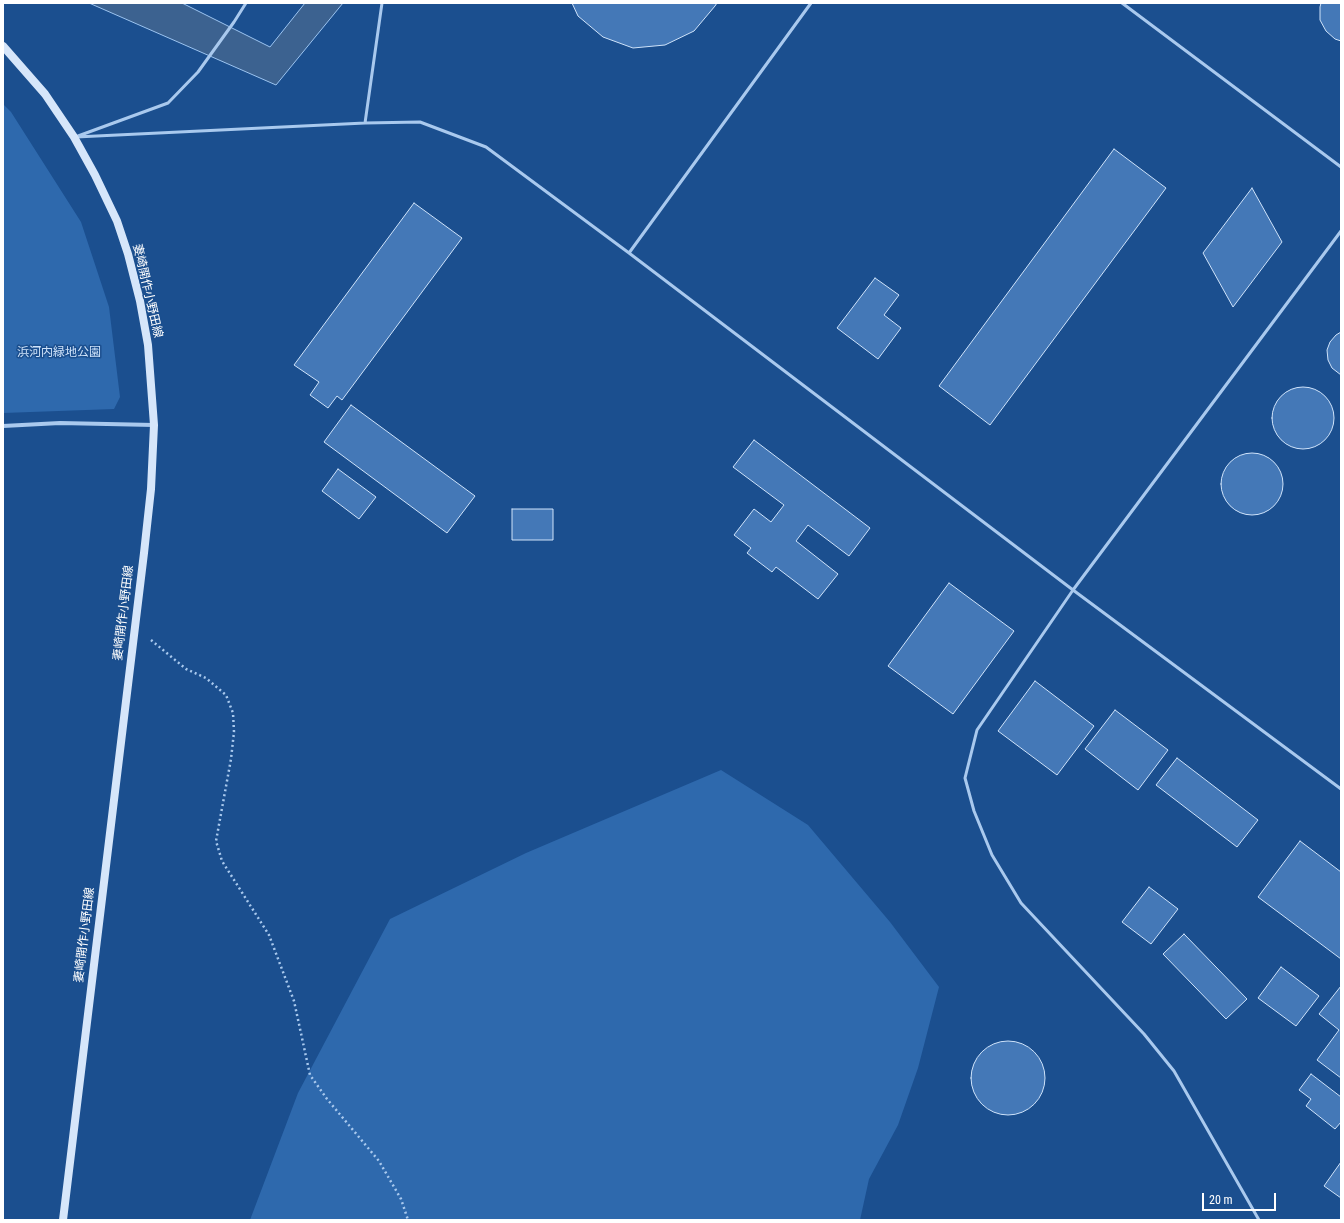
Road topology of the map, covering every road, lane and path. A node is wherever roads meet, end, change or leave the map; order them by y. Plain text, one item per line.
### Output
1 (246, 3) edge
2 (382, 3) edge
3 (811, 3) edge
4 (1122, 3) edge
5 (3, 46) edge
6 (365, 123) junction
7 (74, 137) junction
8 (1341, 167) edge
9 (1341, 231) edge
10 (629, 253) junction
11 (154, 425) junction
12 (3, 426) edge
13 (1073, 590) junction
14 (134, 626) junction
15 (1341, 789) edge
16 (63, 1220) edge
17 (408, 1220) edge
18 (1259, 1220) edge

1 - 7 lane
2 - 6 lane
3 - 10 lane
4 - 8 lane
5 - 7 main road, 妻崎開作小野田線
6 - 7 lane
6 - 10 lane
7 - 11 main road, 妻崎開作小野田線
9 - 13 lane
10 - 13 lane
11 - 12 street
11 - 14 main road, 妻崎開作小野田線
13 - 15 lane
13 - 18 lane
14 - 16 main road, 妻崎開作小野田線
14 - 17 path

